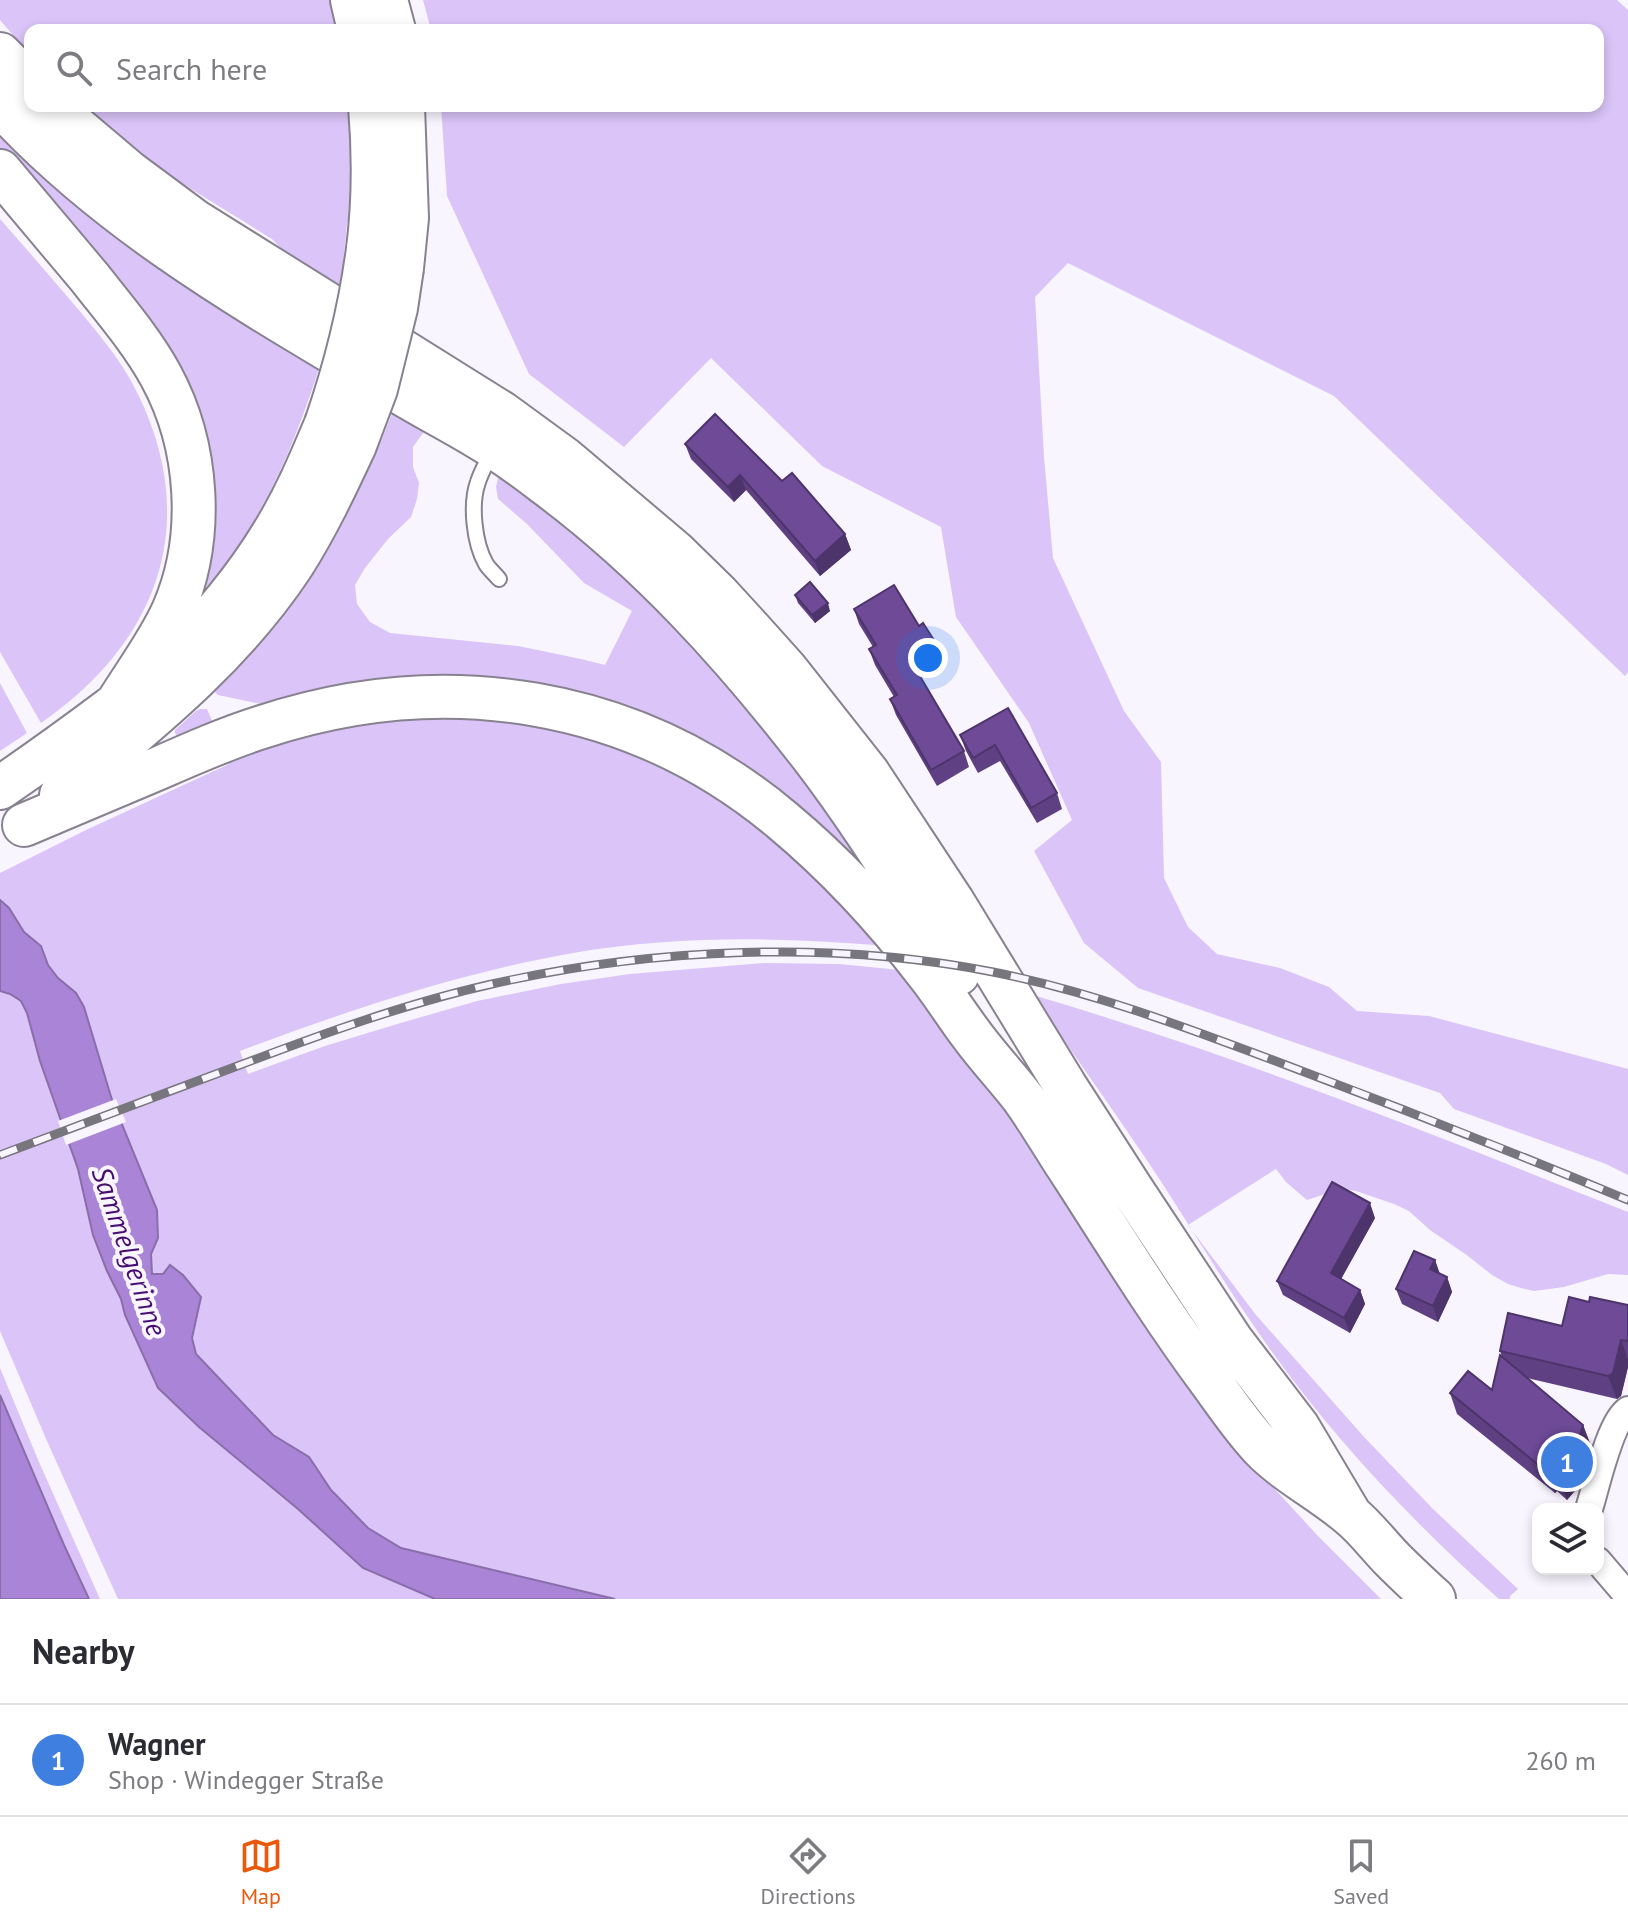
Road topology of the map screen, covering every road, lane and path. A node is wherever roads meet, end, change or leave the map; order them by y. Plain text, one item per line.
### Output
1 (352, 0) edge
2 (386, 0) edge
3 (358, 24) edge
4 (392, 24) edge
5 (0, 104) edge
6 (58, 112) edge
7 (371, 112) edge
8 (403, 112) edge
9 (0, 171) edge
10 (385, 258) junction
11 (494, 448) junction
12 (499, 579) dead end
13 (130, 739) junction
14 (0, 788) edge
15 (12, 832) edge
16 (1023, 1098) junction
17 (1628, 1410) edge
18 (1591, 1503) edge
19 (1351, 1516) junction
20 (1604, 1568) edge
21 (1628, 1596) edge
22 (1434, 1599) edge

1 - 3 main road
2 - 4 main road
5 - 11 main road
6 - 19 main road
7 - 10 main road
8 - 10 main road
9 - 13 main road
10 - 13 main road, bridge
11 - 12 lane
11 - 16 main road
13 - 14 main road
13 - 15 main road
13 - 16 main road
16 - 19 main road
17 - 18 street
19 - 22 main road
20 - 21 street

